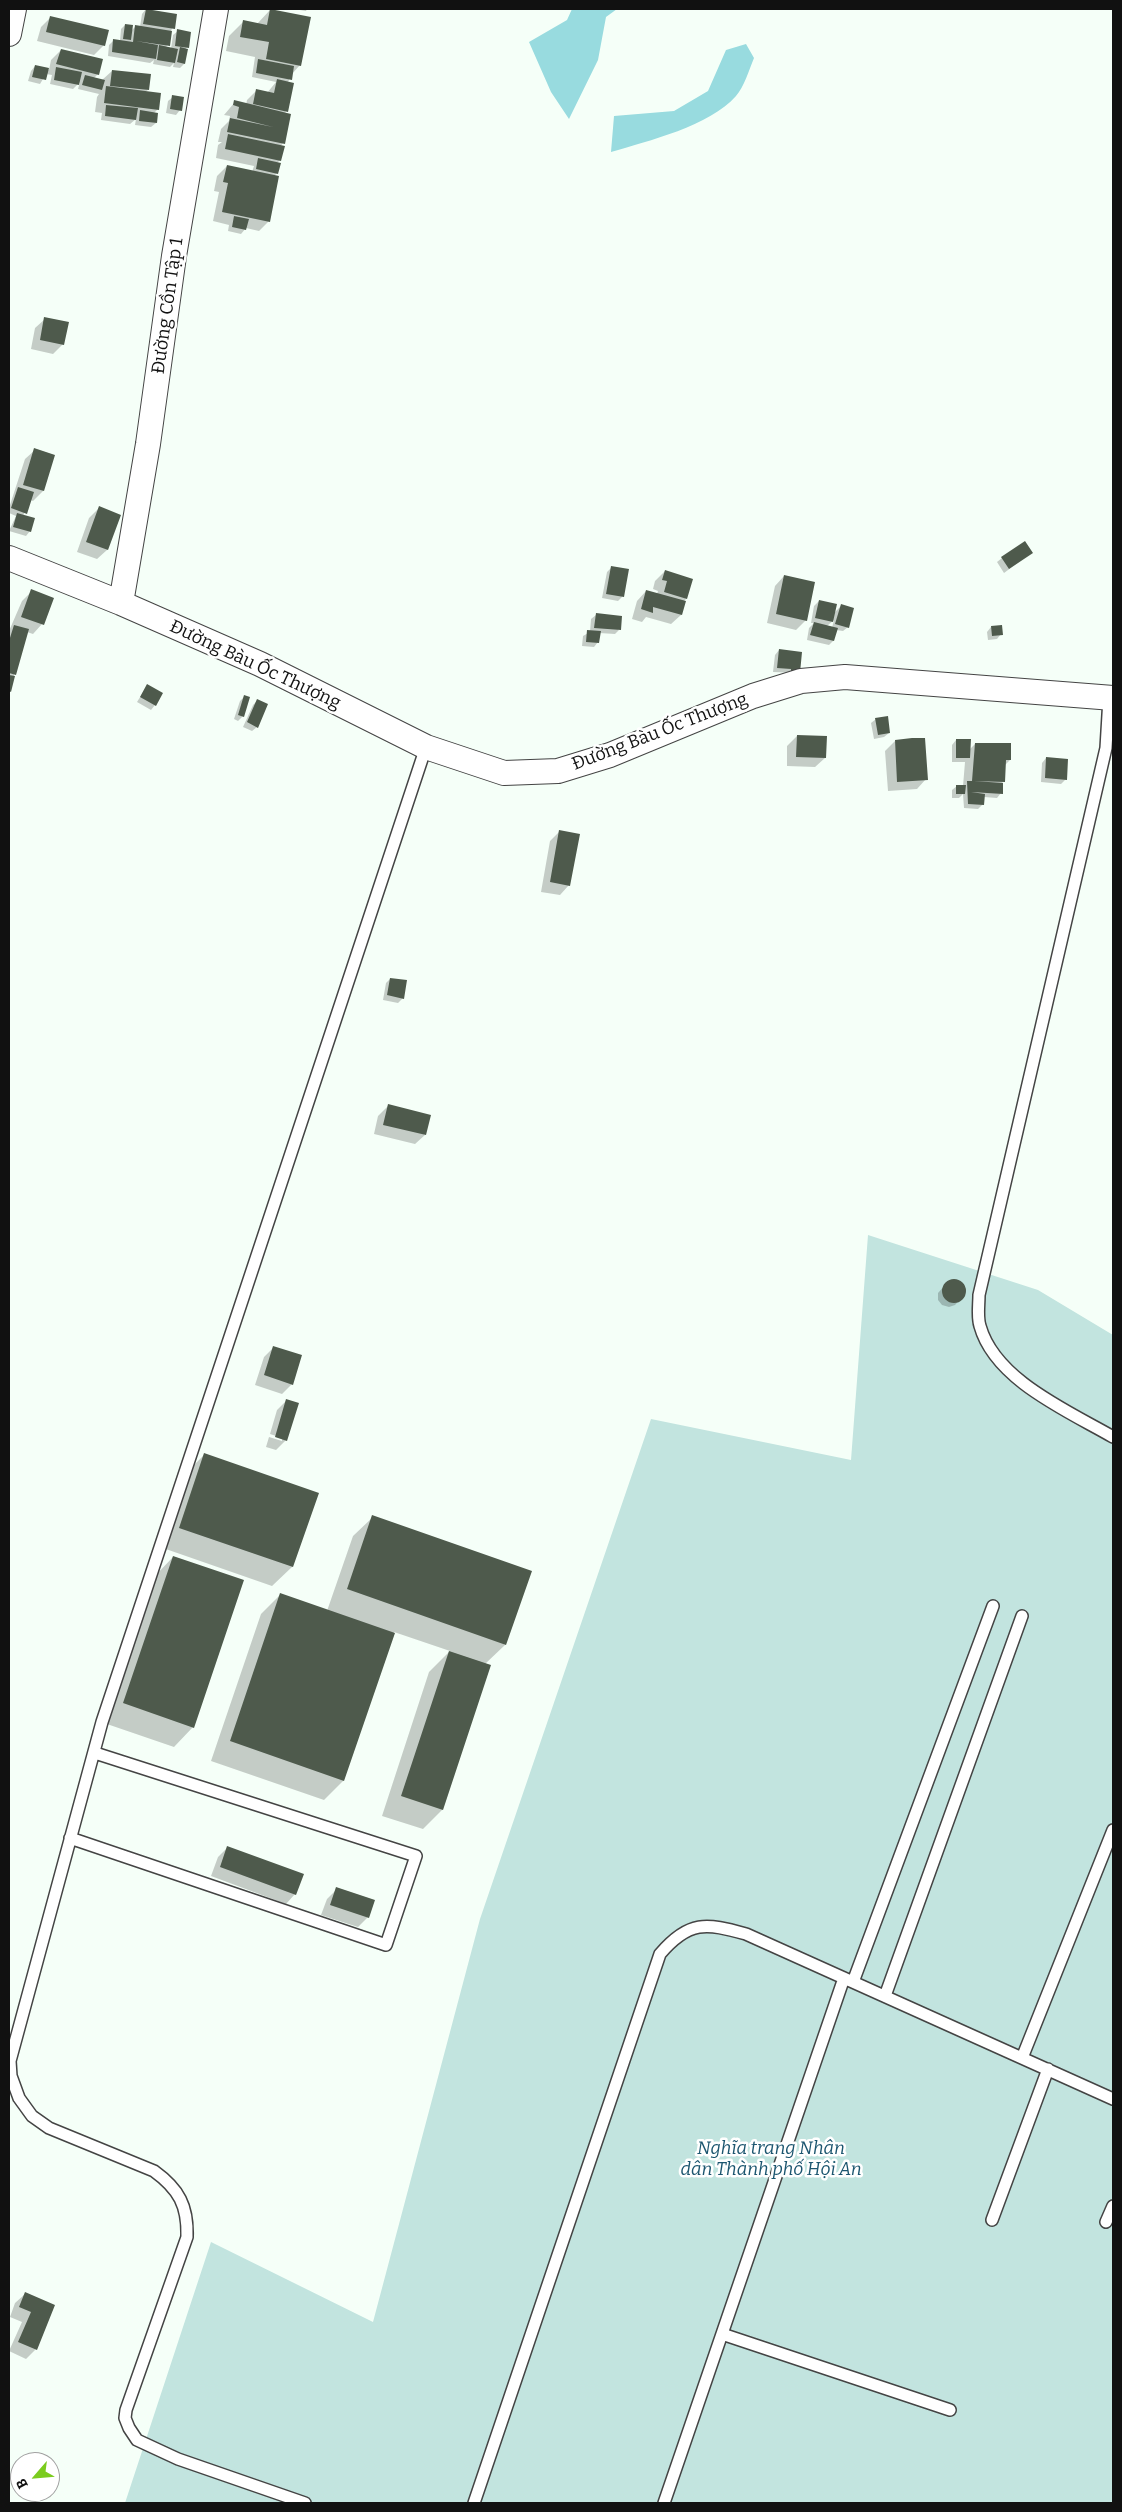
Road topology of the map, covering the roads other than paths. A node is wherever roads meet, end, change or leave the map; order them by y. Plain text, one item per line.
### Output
1 (14, 9) edge
2 (216, 9) edge
3 (9, 34) edge
4 (9, 558) edge
5 (122, 603) junction
6 (1111, 698) edge
7 (426, 747) junction
8 (1113, 1437) edge
9 (993, 1606) dead end
10 (1022, 1616) dead end
11 (95, 1753) junction
12 (1113, 1830) edge
13 (70, 1838) junction
14 (849, 1980) junction
15 (885, 1996) junction
16 (1022, 2058) junction
17 (1048, 2070) junction
18 (1113, 2099) edge
19 (1113, 2206) edge
20 (992, 2220) dead end
21 (1106, 2222) dead end
22 (722, 2334) junction
23 (950, 2410) dead end
24 (305, 2503) edge
25 (474, 2503) edge
26 (664, 2503) edge

1 - 3 street
2 - 5 street, Đường Cồn Tập 1
4 - 5 street, Đường Bàu Ốc Thượng
5 - 7 street, Đường Bàu Ốc Thượng
6 - 7 street, Đường Bàu Ốc Thượng
6 - 8 lane
7 - 11 lane
9 - 14 lane
10 - 15 lane
11 - 13 lane
11 - 13 lane
12 - 16 lane
13 - 24 lane
14 - 15 lane
14 - 22 lane
14 - 25 lane
15 - 16 lane
16 - 17 lane
17 - 18 lane
17 - 20 lane
19 - 21 lane
22 - 23 lane
22 - 26 lane

